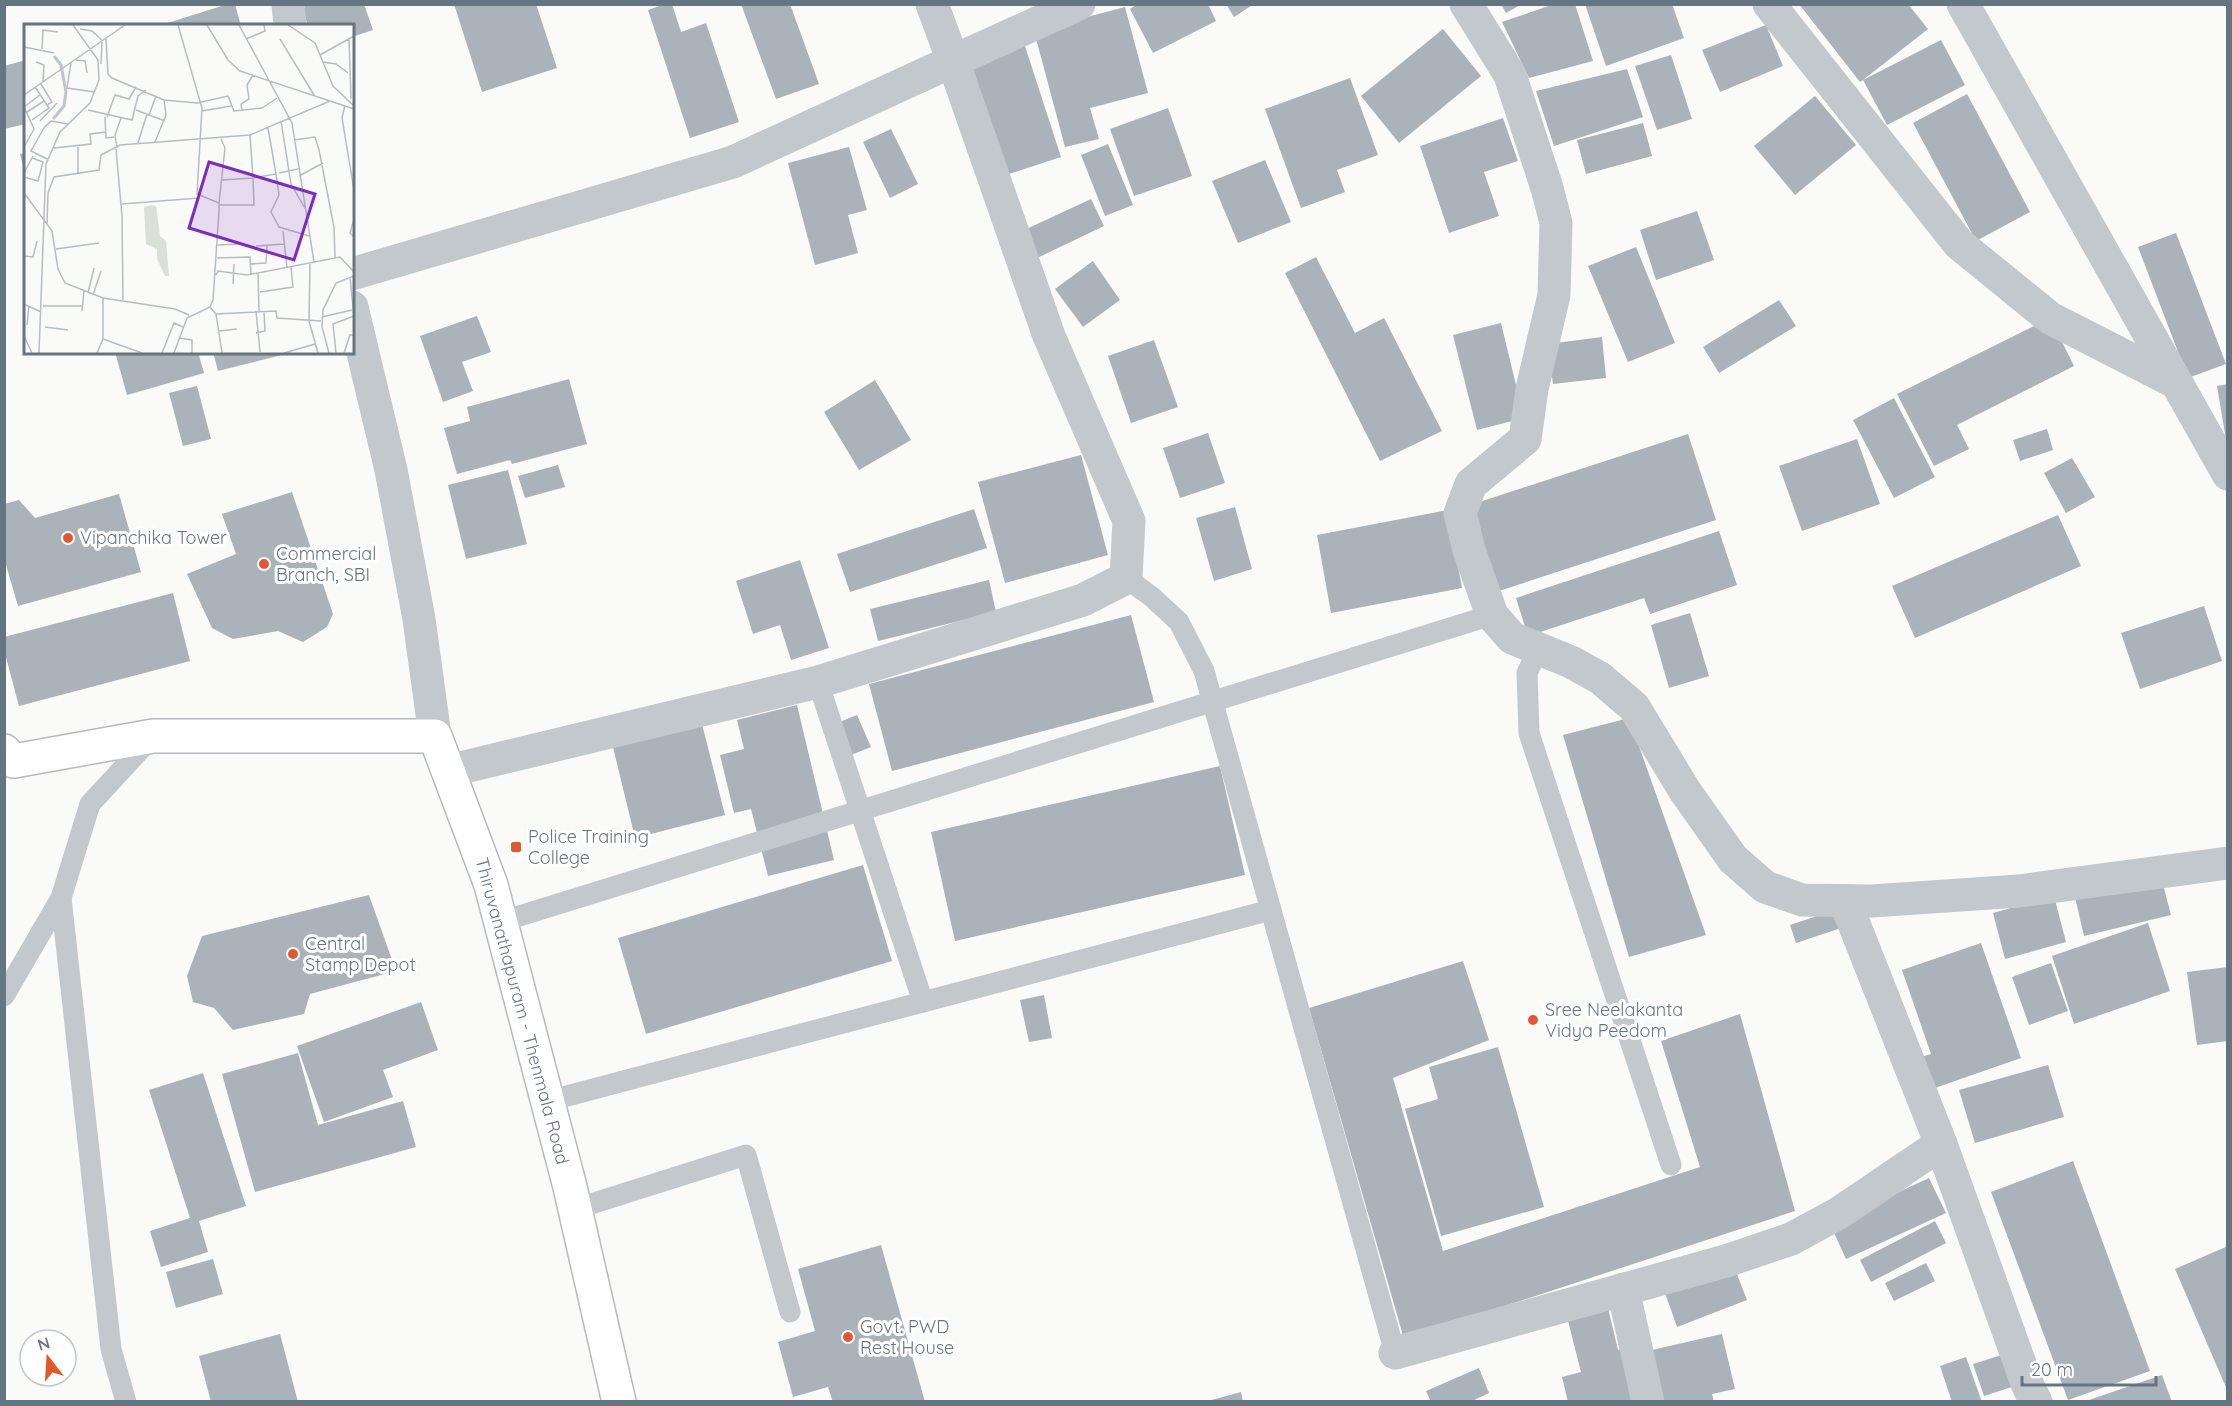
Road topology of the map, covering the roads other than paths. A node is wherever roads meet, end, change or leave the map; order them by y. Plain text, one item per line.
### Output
1 (288, 4) edge
2 (932, 4) edge
3 (1079, 4) edge
4 (1466, 4) edge
5 (1769, 4) edge
6 (1962, 4) edge
7 (290, 24) edge
8 (953, 61) junction
9 (354, 273) edge
10 (354, 315) edge
11 (2175, 382) junction
12 (2228, 474) edge
13 (1126, 578) junction
14 (1492, 615) junction
15 (1539, 648) junction
16 (818, 682) junction
17 (1212, 702) junction
18 (153, 736) junction
19 (435, 736) junction
20 (8, 760) edge
21 (448, 771) junction
22 (860, 810) junction
23 (2228, 863) edge
24 (61, 898) junction
25 (1845, 901) junction
26 (1271, 910) junction
27 (500, 922) junction
28 (4, 996) edge
29 (923, 1002) junction
30 (548, 1101) junction
31 (1941, 1144) junction
32 (1671, 1165) dead end
33 (575, 1209) junction
34 (1623, 1289) junction
35 (790, 1312) dead end
36 (1395, 1353) joint
37 (126, 1401) edge
38 (619, 1401) edge
39 (1648, 1401) edge
40 (2036, 1401) edge

1 - 7 street
2 - 8 street
3 - 8 street
4 - 14 street
5 - 11 street
6 - 11 street
8 - 9 street
8 - 13 street
10 - 19 street
11 - 12 street
13 - 16 street
13 - 17 lane
14 - 15 street
14 - 17 lane
15 - 25 street
15 - 32 lane
16 - 21 street
16 - 22 lane
17 - 22 lane
17 - 26 lane
18 - 19 main road
18 - 20 main road
18 - 24 lane
19 - 21 main road, Thiruvanathapuram - Thenmala Road
21 - 27 main road, Thiruvanathapuram - Thenmala Road
22 - 27 lane
22 - 29 lane
23 - 25 street
24 - 28 lane
24 - 37 lane
25 - 31 street
26 - 29 lane
26 - 36 lane
27 - 30 main road, Thiruvanathapuram - Thenmala Road
29 - 30 lane
30 - 33 main road, Thiruvanathapuram - Thenmala Road
31 - 34 street
31 - 40 street
33 - 35 lane
33 - 38 main road, Thiruvanathapuram - Thenmala Road
34 - 36 street
34 - 39 street

